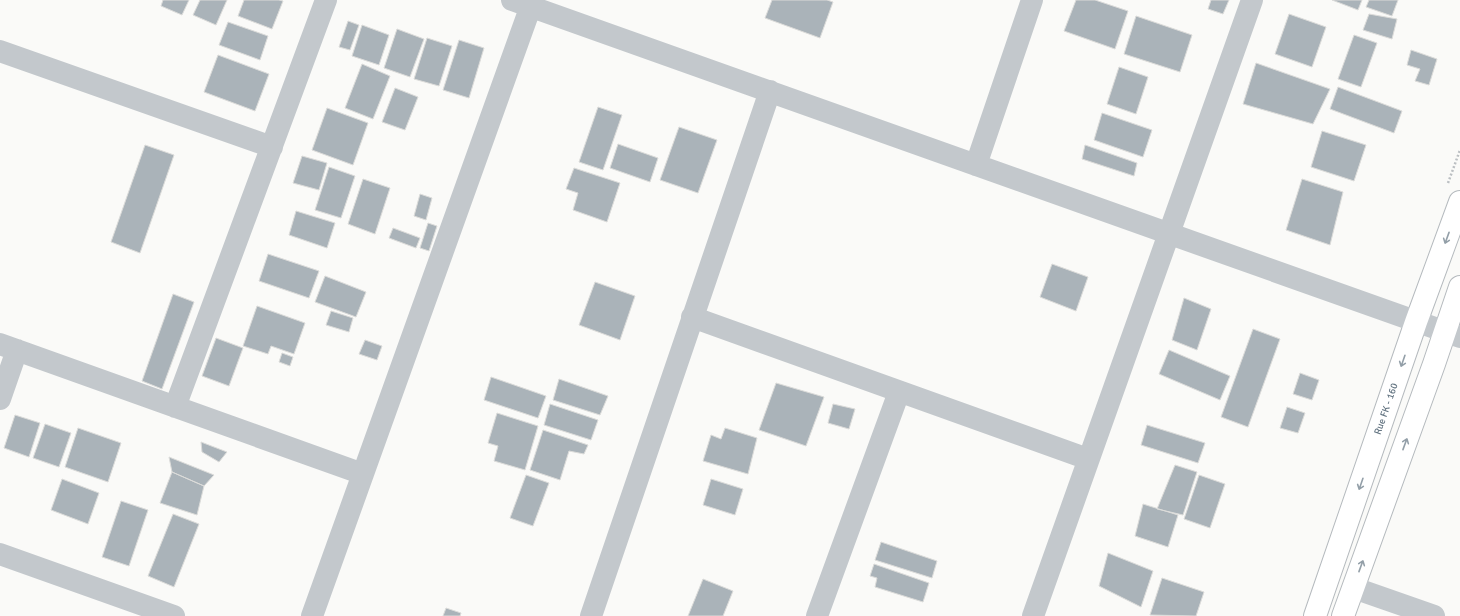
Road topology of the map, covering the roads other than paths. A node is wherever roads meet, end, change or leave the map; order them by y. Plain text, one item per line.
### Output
1 (326, 0) edge
2 (1032, 0) edge
3 (1252, 0) edge
4 (525, 2) edge
5 (0, 50) edge
6 (770, 91) junction
7 (272, 147) junction
8 (976, 165) junction
9 (1460, 202) edge
10 (1169, 234) junction
11 (1460, 287) edge
12 (692, 317) junction
13 (1416, 322) junction
14 (1452, 335) edge
15 (8, 347) edge
16 (899, 392) junction
17 (0, 400) edge
18 (175, 407) junction
19 (1088, 459) junction
20 (364, 474) junction
21 (0, 554) edge
22 (1354, 588) junction
23 (174, 616) edge
24 (312, 616) edge
25 (591, 616) edge
26 (816, 616) edge
27 (1033, 616) edge
28 (1315, 616) edge
29 (1343, 616) edge
30 (1434, 616) edge

1 - 7 street
2 - 8 street
3 - 10 street
4 - 6 street
4 - 20 street
5 - 7 street
6 - 8 street
6 - 12 street
7 - 18 street
8 - 10 street
9 -> 13 main road, Rue FK - 160
10 - 13 street
10 - 19 street
11 - 14 main road
12 - 16 street
12 - 25 street
13 - 14 street
13 -> 28 main road, Rue FK - 160
22 -> 14 main road
15 - 17 street
15 - 18 street
16 - 19 street
16 - 26 street
18 - 20 street
19 - 27 street
20 - 24 street
21 - 23 street
22 - 29 main road
22 - 30 street

